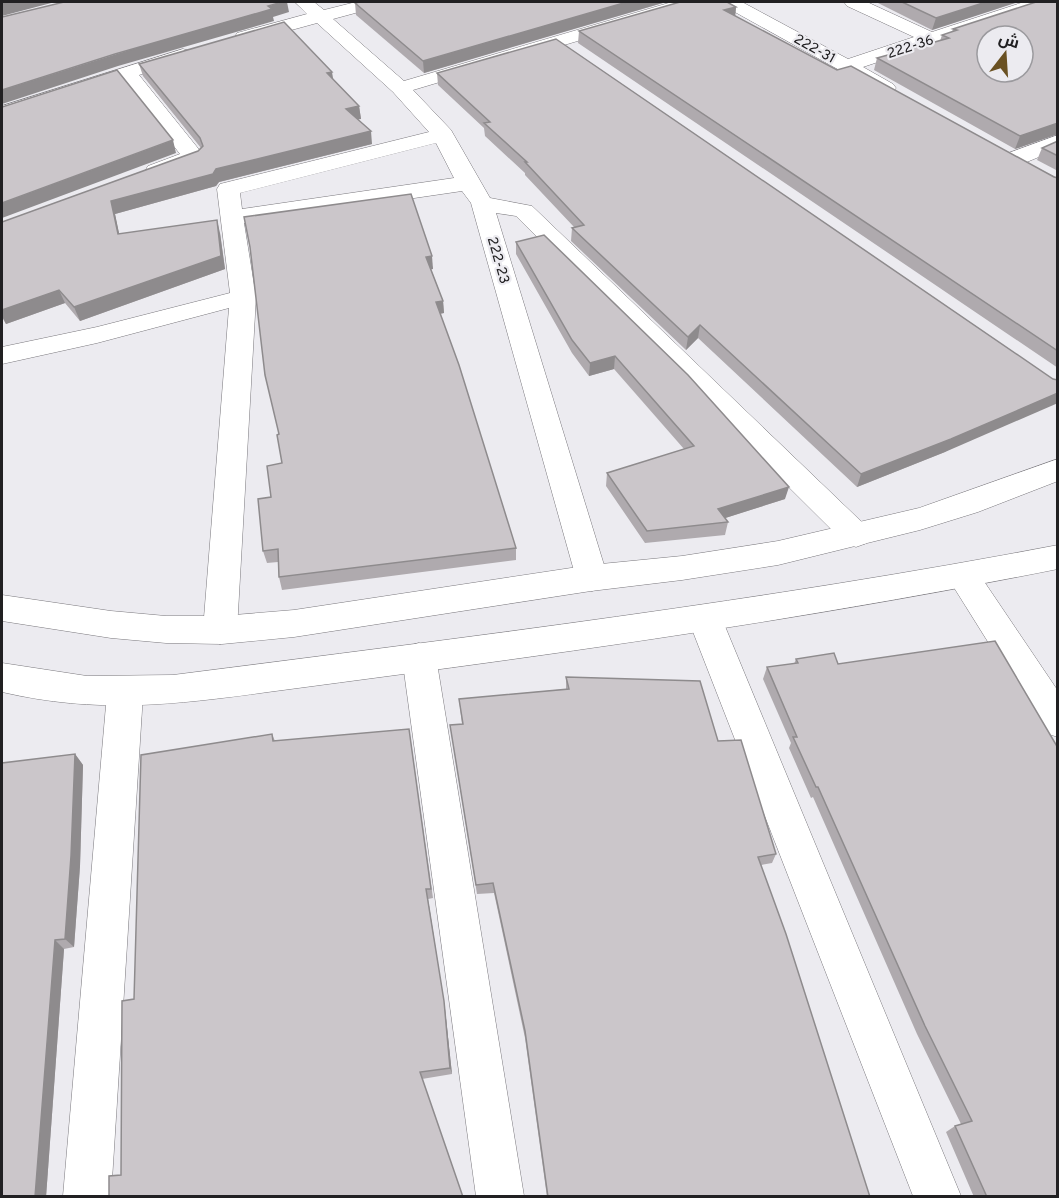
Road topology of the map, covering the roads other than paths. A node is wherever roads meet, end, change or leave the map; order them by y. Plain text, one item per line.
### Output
1 (375, 2) edge
2 (688, 2) edge
3 (730, 2) edge
4 (853, 2) edge
5 (1040, 2) edge
6 (312, 8) edge
7 (933, 39) junction
8 (557, 40) junction
9 (228, 42) edge
10 (206, 48) edge
11 (577, 54) edge
12 (847, 66) junction
13 (126, 72) junction
14 (400, 88) junction
15 (900, 95) edge
16 (2, 112) edge
17 (443, 135) junction
18 (1058, 141) edge
19 (993, 148) edge
20 (213, 169) junction
21 (137, 178) edge
22 (475, 193) junction
23 (232, 218) junction
24 (243, 297) junction
25 (2, 354) edge
26 (1058, 470) edge
27 (856, 535) junction
28 (1058, 557) edge
29 (963, 577) junction
30 (592, 578) junction
31 (2, 608) edge
32 (705, 620) junction
33 (220, 630) junction
34 (419, 657) junction
35 (2, 678) edge
36 (125, 693) junction
37 (1058, 722) edge
38 (87, 1197) edge
39 (500, 1197) edge
40 (938, 1197) edge

1 - 6 street
2 - 8 street
3 - 12 street, 222-31
4 - 7 street
5 - 7 street, 222-36
6 - 9 street
6 - 14 street, 222-23
7 - 12 street, 222-36
8 - 11 street
8 - 14 street
10 - 13 street
12 - 15 street, 222-31
13 - 16 street
13 - 20 street
14 - 17 street, 222-23
17 - 20 street
17 - 22 street, 222-23
18 - 19 street
20 - 21 street
20 - 23 street
22 - 23 street
22 - 27 street
22 - 30 street, 222-23
23 - 24 street
24 - 25 street
24 - 33 street
26 - 27 street
27 - 30 street
28 - 29 street
29 - 32 street
29 - 37 street
30 - 33 street
31 - 33 street
32 - 34 street
32 - 40 street
34 - 36 street
34 - 39 street
35 - 36 street
36 - 38 street

